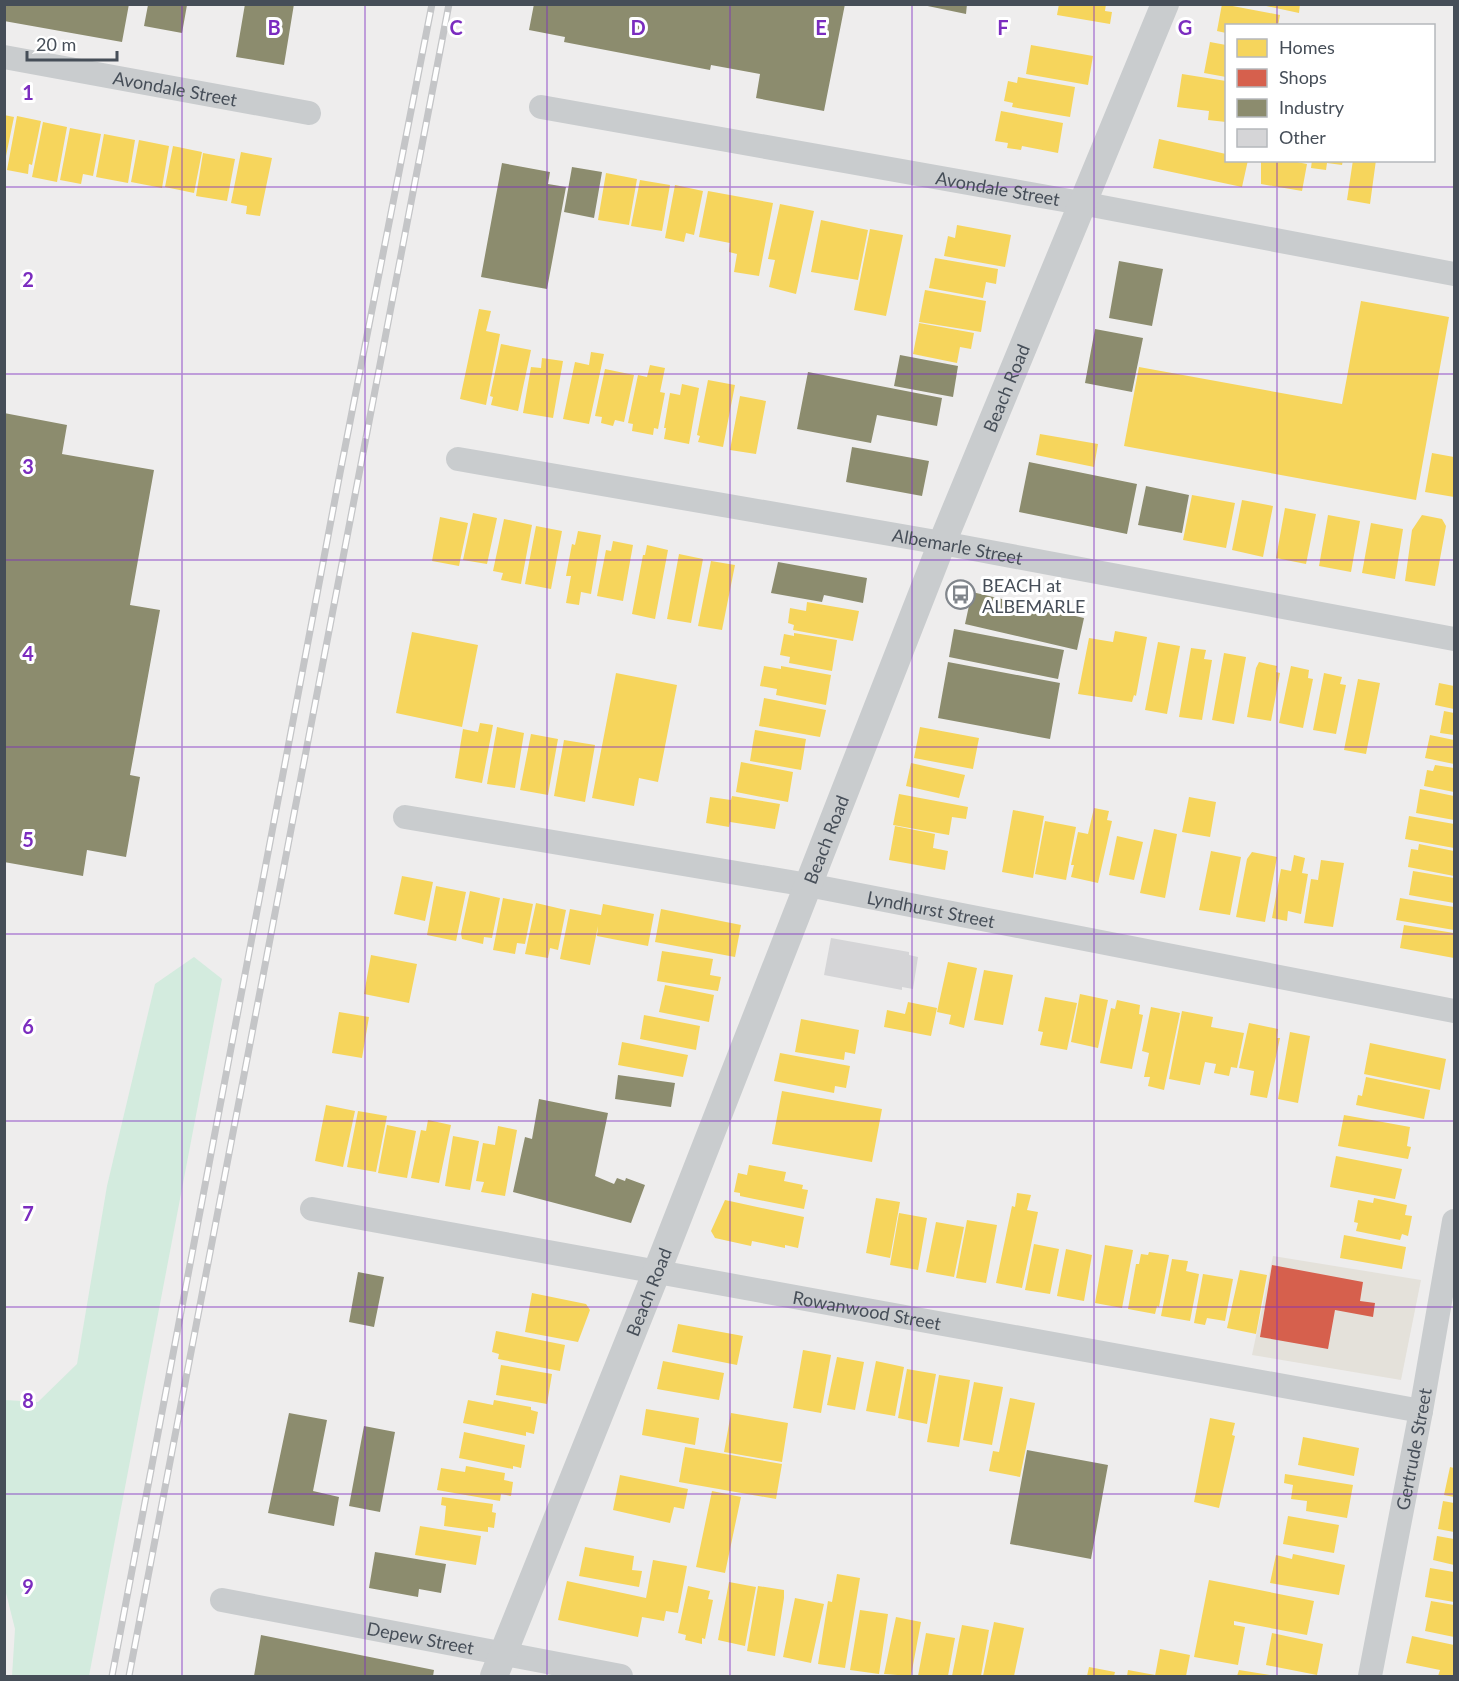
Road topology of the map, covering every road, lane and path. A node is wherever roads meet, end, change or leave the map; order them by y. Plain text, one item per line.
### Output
1 (1165, 4) edge
2 (4, 57) edge
3 (541, 106) dead end
4 (309, 113) dead end
5 (1081, 203) junction
6 (1455, 274) edge
7 (458, 459) dead end
8 (942, 543) junction
9 (1455, 639) edge
10 (405, 817) dead end
11 (808, 885) junction
12 (1455, 1011) edge
13 (312, 1209) dead end
14 (1455, 1221) edge
15 (657, 1271) junction
16 (1421, 1411) junction
17 (222, 1600) dead end
18 (498, 1666) edge
19 (621, 1677) edge
20 (1370, 1677) edge

1 - 5 street, Beach Road
2 - 4 street, Avondale Street
3 - 5 street, Avondale Street
5 - 6 street, Avondale Street
5 - 8 street, Beach Road
7 - 8 street, Albemarle Street
8 - 9 street, Albemarle Street
8 - 11 street, Beach Road
10 - 11 street, Lyndhurst Street
11 - 12 street, Lyndhurst Street
11 - 15 street, Beach Road
13 - 15 street, Rowanwood Street
14 - 16 street, Gertrude Street
15 - 16 street, Rowanwood Street
15 - 18 street, Beach Road
16 - 20 street, Gertrude Street
17 - 18 street, Depew Street
18 - 19 street, Depew Street

